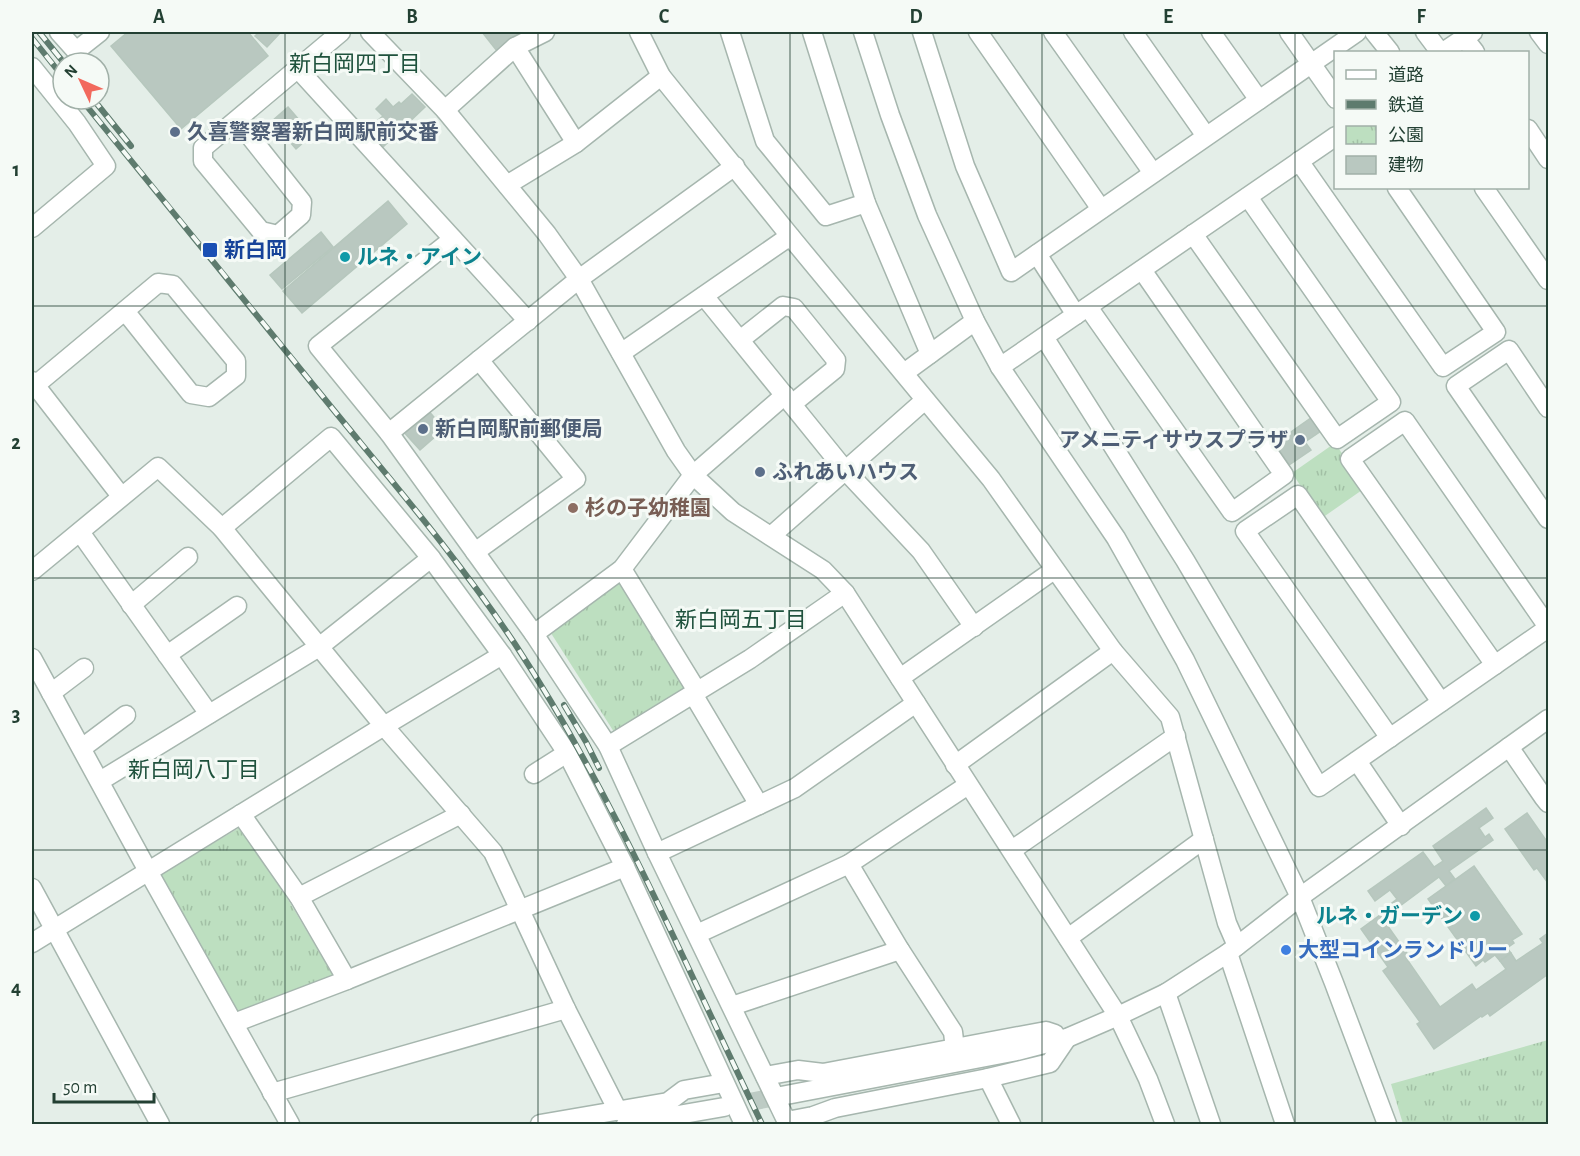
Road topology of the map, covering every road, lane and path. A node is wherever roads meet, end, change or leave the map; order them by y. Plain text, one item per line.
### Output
1 (59, 32) edge
2 (100, 32) edge
3 (341, 32) edge
4 (370, 32) edge
5 (546, 32) edge
6 (639, 32) edge
7 (730, 32) edge
8 (812, 32) edge
9 (863, 32) edge
10 (922, 32) edge
11 (978, 32) edge
12 (1053, 32) edge
13 (1132, 32) edge
14 (1210, 32) edge
15 (1289, 32) edge
16 (1357, 32) edge
17 (1374, 32) edge
18 (1425, 32) edge
19 (1539, 32) edge
20 (1471, 41) edge
21 (1548, 44) edge
22 (515, 47) junction
23 (1389, 51) edge
24 (1441, 51) edge
25 (1445, 51) edge
26 (1311, 63) junction
27 (298, 69) junction
28 (661, 76) junction
29 (34, 77) edge
30 (1334, 98) edge
31 (1258, 100) junction
32 (445, 110) junction
33 (237, 120) junction
34 (1529, 132) edge
35 (1206, 136) junction
36 (1334, 137) edge
37 (576, 143) junction
38 (1548, 159) edge
39 (1299, 161) junction
40 (735, 166) junction
41 (1153, 173) junction
42 (507, 185) junction
43 (1398, 189) edge
44 (1485, 189) edge
45 (1248, 197) junction
46 (866, 203) junction
47 (1101, 209) junction
48 (32, 228) edge
49 (1193, 234) junction
50 (790, 236) junction
51 (453, 239) junction
52 (1037, 254) junction
53 (1142, 270) junction
54 (579, 279) junction
55 (1548, 280) edge
56 (704, 296) junction
57 (125, 311) junction
58 (1082, 311) junction
59 (528, 321) junction
60 (975, 321) junction
61 (1044, 337) junction
62 (740, 340) junction
63 (621, 353) junction
64 (930, 354) junction
65 (479, 360) junction
66 (1000, 367) junction
67 (904, 373) junction
68 (33, 384) edge
69 (788, 400) junction
70 (925, 400) junction
71 (1548, 408) edge
72 (389, 433) junction
73 (845, 470) junction
74 (693, 475) junction
75 (121, 496) junction
76 (1548, 519) edge
77 (222, 528) junction
78 (80, 532) junction
79 (771, 536) junction
80 (475, 552) junction
81 (188, 557) dead end
82 (431, 558) junction
83 (622, 569) junction
84 (1054, 570) junction
85 (32, 571) edge
86 (845, 593) junction
87 (131, 605) junction
88 (237, 606) dead end
89 (974, 627) junction
90 (1548, 627) edge
91 (534, 634) junction
92 (319, 647) junction
93 (1113, 651) junction
94 (167, 656) junction
95 (502, 656) junction
96 (32, 658) edge
97 (1495, 665) junction
98 (84, 668) dead end
99 (900, 678) junction
100 (51, 693) junction
101 (695, 693) junction
102 (1442, 702) junction
103 (916, 703) junction
104 (209, 714) junction
105 (126, 715) dead end
106 (1548, 719) edge
107 (384, 726) junction
108 (1176, 736) junction
109 (1390, 738) junction
110 (608, 746) junction
111 (1509, 747) junction
112 (82, 748) junction
113 (567, 753) junction
114 (1357, 761) junction
115 (955, 765) junction
116 (534, 774) dead end
117 (100, 781) junction
118 (968, 785) junction
119 (1548, 803) edge
120 (759, 804) junction
121 (241, 814) junction
122 (461, 814) junction
123 (1401, 826) junction
124 (1204, 839) junction
125 (1012, 850) junction
126 (657, 853) junction
127 (849, 864) junction
128 (625, 867) junction
129 (148, 871) junction
130 (32, 888) edge
131 (299, 897) junction
132 (1300, 897) junction
133 (519, 909) junction
134 (54, 928) junction
135 (697, 934) junction
136 (1068, 939) junction
137 (32, 943) edge
138 (1232, 949) junction
139 (900, 950) junction
140 (347, 980) junction
141 (1166, 993) junction
142 (732, 1006) junction
143 (566, 1009) junction
144 (1118, 1016) junction
145 (234, 1023) junction
146 (1068, 1038) junction
147 (955, 1049) junction
148 (765, 1076) junction
149 (988, 1078) junction
150 (724, 1083) junction
151 (272, 1093) junction
152 (781, 1096) tunnel mouth
153 (724, 1107) tunnel mouth
154 (622, 1118) edge
155 (787, 1123) edge
156 (160, 1125) edge
157 (290, 1125) edge
158 (540, 1125) edge
159 (744, 1125) edge
160 (1011, 1125) edge
161 (1166, 1125) edge
162 (1211, 1125) edge
163 (1285, 1125) edge
164 (1387, 1125) edge

1 - 2 street
3 - 27 street
4 - 32 street
5 - 22 street
6 - 28 street
7 - 46 street
8 - 46 street
9 - 60 street
10 - 52 street
11 - 47 street
12 - 41 street
13 - 35 street
14 - 31 street
15 - 26 street
16 - 26 street
17 - 23 street
18 - 24 street
19 - 21 street
20 - 25 street
22 - 32 street
22 - 37 street
26 - 30 street
26 - 31 street
27 - 33 street
27 - 51 street
28 - 37 street
28 - 40 street
29 - 48 street
31 - 35 street
32 - 42 street
33 - 33 street
34 - 38 street
35 - 41 street
36 - 39 street
37 - 42 street
39 - 43 street
39 - 45 street
40 - 50 street
40 - 54 street
41 - 47 street
42 - 54 street
44 - 55 street
45 - 49 street
45 - 49 street
46 - 64 street
47 - 52 street
49 - 53 street
50 - 56 street
50 - 67 street
51 - 59 street
51 - 72 street
52 - 58 street
53 - 58 street
53 - 58 street
54 - 59 street
54 - 63 street
56 - 62 street
56 - 63 street
57 - 57 street
57 - 68 street
58 - 61 street
59 - 65 street
60 - 64 street
60 - 66 street
61 - 66 street
61 - 114 street
62 - 69 street
62 - 69 street
63 - 74 street
64 - 67 street
65 - 72 street
65 - 80 street
66 - 132 street
67 - 70 street
68 - 75 street
69 - 73 street
69 - 74 street
70 - 73 street
70 - 84 street
71 - 76 street
72 - 80 street
73 - 79 street
73 - 89 street
74 - 79 street
74 - 83 street
75 - 77 street
75 - 78 street
77 - 82 street
77 - 92 street
78 - 85 street
78 - 87 street
79 - 86 street
80 - 91 street
81 - 87 street
82 - 92 street
82 - 95 street
83 - 91 street
83 - 101 street
84 - 89 street
84 - 93 street
86 - 99 street
86 - 101 street
87 - 94 street
88 - 94 street
89 - 99 street
90 - 97 street
90 - 97 street
91 - 110 street
92 - 104 street
92 - 107 street
93 - 108 street
93 - 115 street
94 - 104 street
95 - 107 street
95 - 113 street
96 - 100 street
97 - 102 street
98 - 100 street
99 - 103 street
100 - 112 street
101 - 110 street
101 - 120 street
102 - 109 street
102 - 109 street
103 - 115 street
103 - 120 street
104 - 117 street
105 - 112 street
106 - 111 street
107 - 121 street
107 - 122 street
108 - 124 street
108 - 125 street
109 - 114 street
110 - 126 street
111 - 119 street
111 - 123 street
112 - 117 street
113 - 116 street
113 - 128 street
114 - 123 street
115 - 118 street
117 - 129 street
118 - 125 street
118 - 127 street
120 - 126 street
121 - 129 street
121 - 131 street
122 - 131 street
122 - 133 street
123 - 132 street
124 - 136 street
124 - 138 street
125 - 136 street
126 - 135 street
127 - 135 street
127 - 139 street
128 - 133 street
128 - 150 street
129 - 134 street
129 - 145 street
130 - 134 street
131 - 140 street
132 - 138 street
132 - 164 street
133 - 140 street
133 - 143 street
134 - 137 street
134 - 156 street
135 - 142 street
136 - 144 street
138 - 141 street
138 - 163 street
139 - 142 street
139 - 147 street
140 - 145 street
141 - 144 street
141 - 162 street
142 - 148 street
143 - 151 street
143 - 154 street
144 - 146 street
144 - 161 street
145 - 151 street
146 - 147 street
146 - 149 street
146 - 152 street
147 - 148 street
148 - 155 street
149 - 155 street
149 - 160 street
150 - 154 street
150 - 159 street
151 - 157 street
153 - 154 street
154 - 158 street

